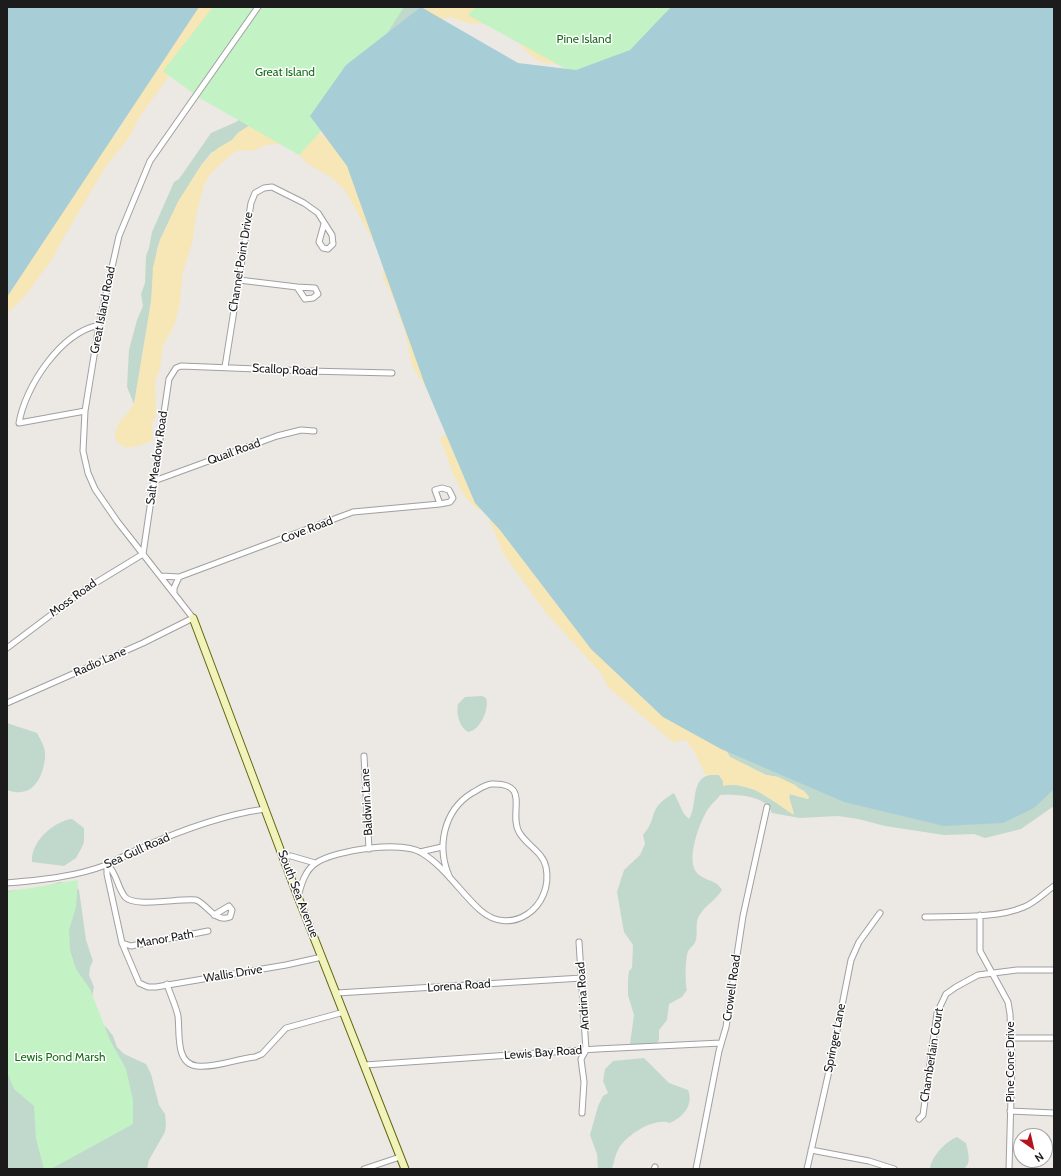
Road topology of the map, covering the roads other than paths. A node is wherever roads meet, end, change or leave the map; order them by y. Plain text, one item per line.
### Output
1 (258, 7) edge
2 (324, 224) dead end
3 (239, 280) junction
4 (297, 287) dead end
5 (99, 325) junction
6 (179, 366) joint
7 (225, 367) junction
8 (392, 373) dead end
9 (85, 411) junction
10 (314, 431) dead end
11 (154, 481) junction
12 (440, 504) dead end
13 (144, 554) junction
14 (161, 576) junction
15 (179, 577) junction
16 (174, 593) junction
17 (193, 618) junction
18 (7, 648) edge
19 (7, 703) edge
20 (364, 756) dead end
21 (767, 807) dead end
22 (265, 809) junction
23 (442, 846) junction
24 (369, 849) junction
25 (420, 852) junction
26 (282, 856) junction
27 (315, 863) junction
28 (107, 864) junction
29 (450, 878) junction
30 (7, 883) edge
31 (1054, 886) edge
32 (298, 897) junction
33 (880, 913) dead end
34 (214, 915) dead end
35 (980, 915) junction
36 (925, 917) dead end
37 (208, 931) dead end
38 (579, 942) dead end
39 (122, 943) junction
40 (322, 957) junction
41 (1054, 970) edge
42 (992, 974) junction
43 (582, 978) junction
44 (167, 984) junction
45 (337, 993) junction
46 (344, 1012) junction
47 (1012, 1038) junction
48 (1054, 1038) edge
49 (721, 1043) junction
50 (586, 1050) junction
51 (365, 1065) junction
52 (1010, 1111) junction
53 (582, 1112) dead end
54 (1054, 1113) edge
55 (919, 1119) dead end
56 (811, 1150) junction
57 (400, 1157) junction
58 (364, 1169) edge
59 (405, 1169) edge
60 (696, 1169) edge
61 (807, 1169) edge
62 (894, 1169) edge
63 (1009, 1169) edge

1 - 5 street, Great Island Road
2 - 3 street, Channel Point Drive
3 - 4 street
3 - 7 street, Channel Point Drive
5 - 9 street, Great Island Road
5 - 9 street
6 - 7 street, Scallop Road
6 - 11 street, Salt Meadow Road
7 - 8 street, Scallop Road
9 - 13 street, Great Island Road
10 - 11 street, Quail Road
11 - 13 street, Salt Meadow Road
12 - 15 street, Cove Road
13 - 14 street, Great Island Road
13 - 18 street, Moss Road
14 - 15 street, Cove Road
14 - 16 street, Great Island Road
15 - 16 street
16 - 17 street, Great Island Road
17 - 19 street, Radio Lane
17 - 22 street, South Sea Avenue
20 - 24 street, Baldwin Lane
21 - 49 street, Crowell Road
22 - 26 street, South Sea Avenue
22 - 28 street, Sea Gull Road
23 - 25 street
23 - 29 street
23 - 29 street
24 - 25 street
24 - 27 street
25 - 29 street
26 - 27 street
26 - 32 street, South Sea Avenue
27 - 32 street
28 - 30 street, Sea Gull Road
28 - 34 street
28 - 39 street
31 - 35 street
32 - 40 street, South Sea Avenue
33 - 56 street, Springer Lane
35 - 36 street
35 - 42 street, Pine Cone Drive
37 - 39 street, Manor Path
38 - 43 street, Andrina Road
39 - 44 street, Wallis Drive
40 - 44 street, Wallis Drive
40 - 45 street, South Sea Avenue
41 - 42 street, Chamberlain Court
42 - 47 street, Pine Cone Drive
42 - 55 street, Chamberlain Court
43 - 45 street, Lorena Road
43 - 50 street, Andrina Road
44 - 46 street
45 - 46 street, South Sea Avenue
46 - 51 street, South Sea Avenue
47 - 48 street
47 - 52 street, Pine Cone Drive
49 - 50 street, Lewis Bay Road
49 - 60 street, Crowell Road
50 - 51 street, Lewis Bay Road
50 - 53 street, Andrina Road
51 - 57 street, South Sea Avenue
52 - 54 street
52 - 63 street, Pine Cone Drive
56 - 61 street, Springer Lane
56 - 62 street
57 - 58 street
57 - 59 street, South Sea Avenue

